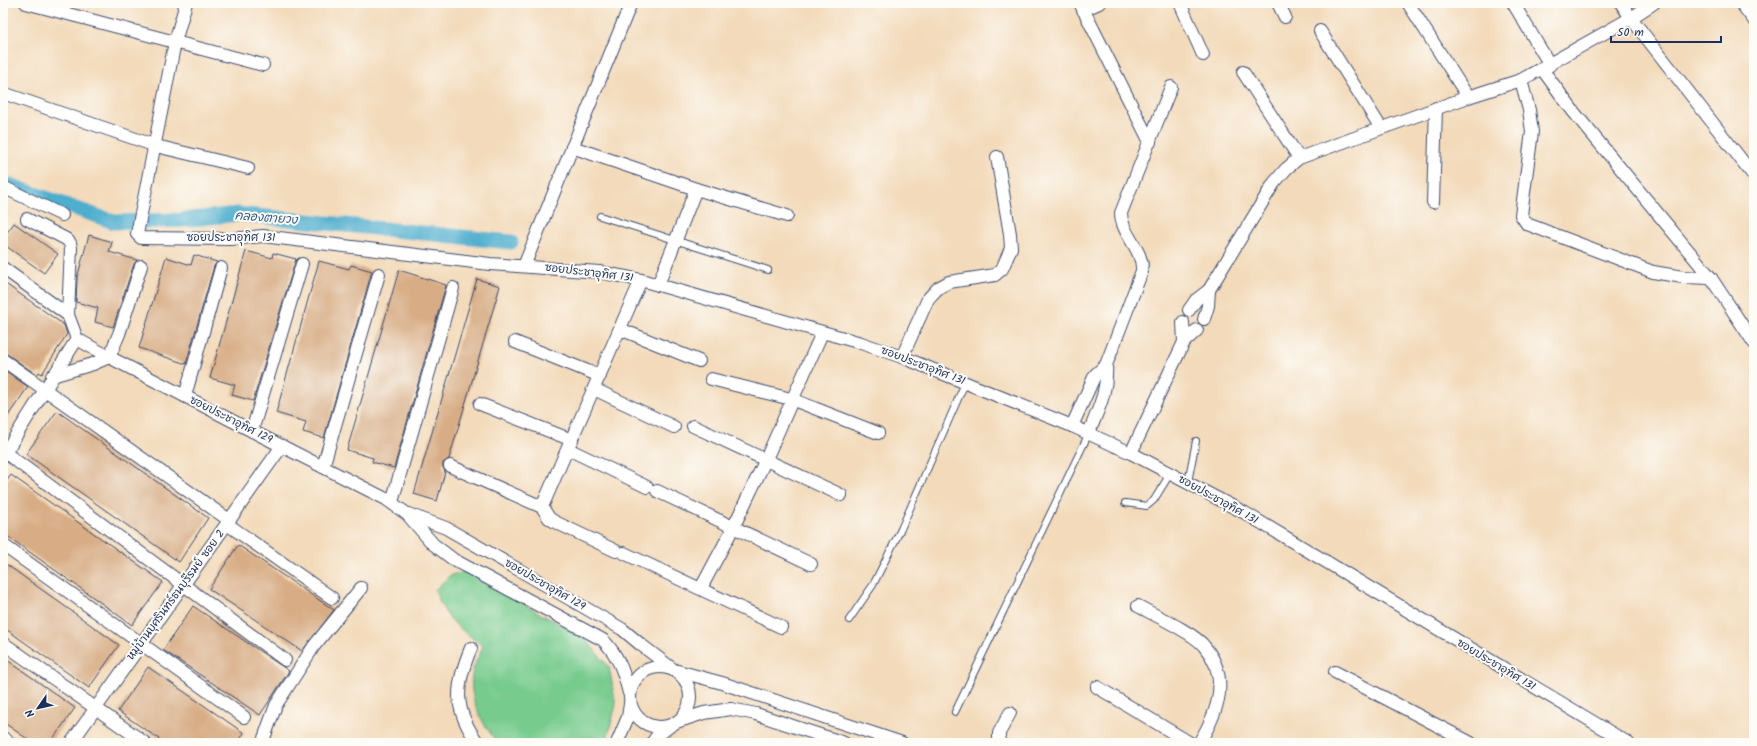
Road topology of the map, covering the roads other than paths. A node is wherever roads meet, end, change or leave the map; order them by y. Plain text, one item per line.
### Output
1 (26, 3) edge
2 (186, 3) edge
3 (631, 3) edge
4 (1099, 3) edge
5 (1180, 3) edge
6 (1278, 3) edge
7 (1408, 3) edge
8 (1513, 3) edge
9 (1621, 3) edge
10 (1654, 3) edge
11 (1741, 3) edge
12 (1081, 7) edge
13 (1285, 17) dead end
14 (1631, 18) junction
15 (1754, 20) edge
16 (1320, 30) dead end
17 (175, 42) junction
18 (1203, 55) dead end
19 (262, 65) dead end
20 (1546, 67) junction
21 (1243, 72) dead end
22 (1521, 80) junction
23 (1171, 87) dead end
24 (3, 93) edge
25 (1468, 97) junction
26 (1436, 108) junction
27 (1381, 128) junction
28 (1150, 142) junction
29 (156, 146) junction
30 (572, 147) junction
31 (997, 157) dead end
32 (1299, 158) junction
33 (248, 168) dead end
34 (1754, 176) edge
35 (3, 187) edge
36 (696, 189) junction
37 (1433, 202) dead end
38 (62, 215) dead end
39 (600, 216) dead end
40 (787, 216) dead end
41 (27, 219) dead end
42 (675, 240) junction
43 (302, 264) dead end
44 (141, 266) dead end
45 (524, 266) junction
46 (3, 268) edge
47 (221, 268) dead end
48 (768, 270) dead end
49 (379, 274) dead end
50 (1711, 278) junction
51 (641, 280) junction
52 (658, 284) junction
53 (453, 288) dead end
54 (1209, 290) junction
55 (1189, 310) dead end
56 (68, 315) junction
57 (1204, 319) dead end
58 (1183, 322) dead end
59 (620, 329) junction
60 (1197, 330) dead end
61 (822, 333) junction
62 (78, 339) junction
63 (515, 342) dead end
64 (1184, 342) junction
65 (1754, 343) edge
66 (109, 357) junction
67 (902, 357) junction
68 (3, 360) edge
69 (699, 361) dead end
70 (1106, 365) junction
71 (52, 376) junction
72 (600, 376) junction
73 (711, 379) dead end
74 (965, 383) junction
75 (45, 388) junction
76 (594, 390) junction
77 (185, 396) junction
78 (791, 399) junction
79 (480, 404) dead end
80 (693, 426) dead end
81 (1072, 426) junction
82 (674, 427) dead end
83 (252, 431) junction
84 (878, 433) dead end
85 (1089, 433) junction
86 (1196, 441) dead end
87 (570, 445) junction
88 (282, 446) junction
89 (4, 453) edge
90 (1131, 453) junction
91 (766, 459) junction
92 (450, 466) dead end
93 (323, 467) junction
94 (1170, 474) junction
95 (1188, 482) junction
96 (841, 495) dead end
97 (392, 502) junction
98 (1125, 503) dead end
99 (542, 507) junction
100 (407, 514) junction
101 (228, 522) junction
102 (733, 528) junction
103 (3, 545) edge
104 (811, 564) dead end
105 (184, 585) junction
106 (361, 588) dead end
107 (701, 588) junction
108 (332, 598) dead end
109 (1138, 606) dead end
110 (849, 620) dead end
111 (782, 627) dead end
112 (3, 643) edge
113 (141, 644) junction
114 (471, 648) dead end
115 (285, 660) dead end
116 (674, 670) junction
117 (1336, 672) dead end
118 (1097, 687) dead end
119 (630, 699) junction
120 (96, 708) junction
121 (955, 712) dead end
122 (1010, 713) dead end
123 (244, 717) dead end
124 (674, 723) junction
125 (3, 738) edge
126 (265, 741) edge
127 (10, 743) edge
128 (71, 743) edge
129 (145, 743) edge
130 (478, 743) edge
131 (617, 743) edge
132 (652, 743) edge
133 (844, 743) edge
134 (902, 743) edge
135 (999, 743) edge
136 (1190, 743) edge
137 (1199, 743) edge
138 (1471, 743) edge
139 (1628, 743) edge

1 - 17 street
2 - 17 street
3 - 30 street
4 - 12 street
5 - 18 street
6 - 13 street
7 - 25 street
8 - 20 street
9 - 14 street
10 - 14 street
11 - 15 street
12 - 28 street
14 - 20 street
14 - 34 street
16 - 27 street
17 - 19 street
17 - 29 street
20 - 22 street
20 - 50 street
21 - 32 street
22 - 25 street
22 - 50 street
23 - 28 street
24 - 29 street
25 - 26 street
26 - 27 street
26 - 37 street
27 - 32 street
28 - 70 street
29 - 33 street
29 - 45 street, ซอยประชาอุทิศ 131
30 - 36 street
30 - 45 street
31 - 67 street
32 - 54 street
35 - 38 street
36 - 40 street
36 - 42 street
39 - 42 lane
41 - 56 street
42 - 48 lane
42 - 52 street
43 - 83 street
44 - 66 street
45 - 51 street, ซอยประชาอุทิศ 131
46 - 56 street
47 - 77 street
49 - 93 street
50 - 65 street
51 - 52 street, ซอยประชาอุทิศ 131
51 - 59 street
52 - 61 street, ซอยประชาอุทิศ 131
53 - 97 street
54 - 55 street
54 - 57 street
56 - 62 street
58 - 64 street
59 - 69 street
59 - 72 street
60 - 64 street
61 - 67 street, ซอยประชาอุทิศ 131
61 - 78 street
62 - 66 street, ซอยประชาอุทิศ 129
62 - 71 street
63 - 72 street
64 - 90 street
66 - 71 street
66 - 77 street, ซอยประชาอุทิศ 129
67 - 74 street, ซอยประชาอุทิศ 131
68 - 75 street
70 - 81 street
70 - 85 street
71 - 75 street
72 - 76 street
73 - 78 street
74 - 81 street, ซอยประชาอุทิศ 131
74 - 110 lane
75 - 89 street
75 - 101 street
76 - 82 street
76 - 87 street
77 - 83 street, ซอยประชาอุทิศ 129
78 - 84 street
78 - 91 street
79 - 87 street
80 - 91 street
81 - 85 street, ซอยประชาอุทิศ 131
83 - 88 street, ซอยประชาอุทิศ 129
85 - 90 street, ซอยประชาอุทิศ 131
85 - 121 lane
86 - 95 lane
87 - 99 street
87 - 102 street
88 - 93 street, ซอยประชาอุทิศ 129
88 - 101 street, หมู่บ้านบุศรินทร์ธนบุรีรมย์ ซอย 2
89 - 105 street
90 - 94 street, ซอยประชาอุทิศ 131
91 - 96 street
91 - 102 street
92 - 99 street
93 - 97 street, ซอยประชาอุทิศ 129
94 - 95 street, ซอยประชาอุทิศ 131
94 - 98 lane
95 - 139 street, ซอยประชาอุทิศ 131
97 - 100 street, ซอยประชาอุทิศ 129
99 - 107 street
100 - 116 street, ซอยประชาอุทิศ 129
100 - 119 street, ซอยประชาอุทิศ 129
101 - 105 street, หมู่บ้านบุศรินทร์ธนบุรีรมย์ ซอย 2
101 - 108 street
102 - 104 street
102 - 107 street
103 - 113 street
105 - 113 street, หมู่บ้านบุศรินทร์ธนบุรีรมย์ ซอย 2
105 - 115 street
106 - 126 street
107 - 111 street
109 - 137 street
112 - 120 street
113 - 120 street, หมู่บ้านบุศรินทร์ธนบุรีรมย์ ซอย 2
113 - 123 street
114 - 130 street
116 - 119 street, ซอยประชาอุทิศ 129
116 - 124 street, ซอยประชาอุทิศ 129
116 - 134 street, ซอยประชาอุทิศ 129
117 - 138 street
118 - 136 street
119 - 124 street, ซอยประชาอุทิศ 129
119 - 131 street
120 - 128 street, หมู่บ้านบุศรินทร์ธนบุรีรมย์ ซอย 2
120 - 129 street
122 - 135 street
124 - 132 street
124 - 133 street, ซอยประชาอุทิศ 129
125 - 127 street

